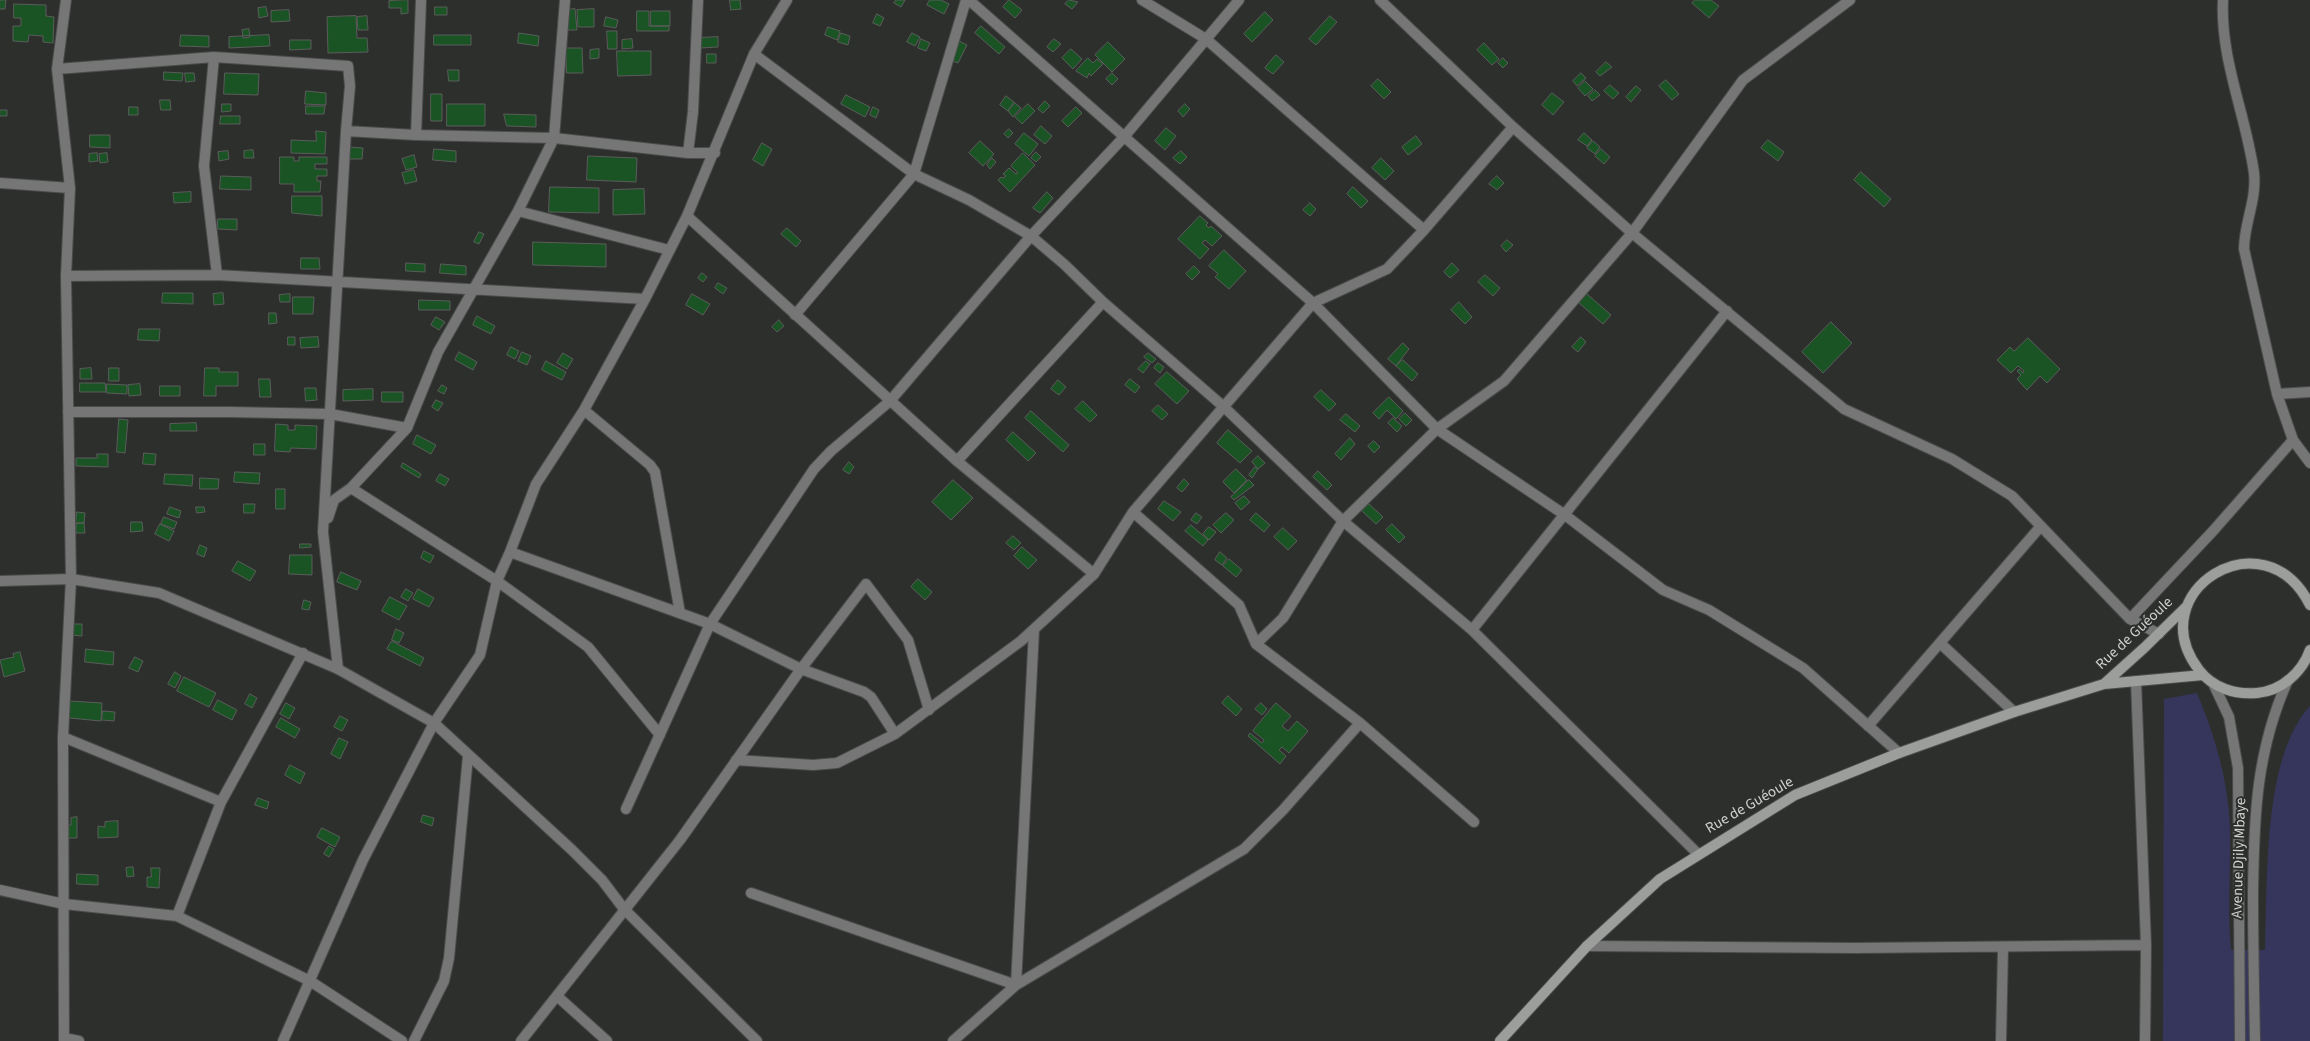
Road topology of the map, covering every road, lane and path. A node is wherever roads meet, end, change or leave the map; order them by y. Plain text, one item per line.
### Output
1 (66, 0) edge
2 (421, 0) edge
3 (566, 0) edge
4 (698, 0) edge
5 (787, 0) edge
6 (968, 0) edge
7 (1142, 0) edge
8 (1238, 0) edge
9 (1380, 0) edge
10 (1850, 0) edge
11 (2224, 0) edge
12 (1206, 39) junction
13 (754, 54) junction
14 (214, 57) junction
15 (57, 69) junction
16 (1513, 127) junction
17 (346, 131) junction
18 (416, 136) junction
19 (1124, 136) junction
20 (554, 138) junction
21 (688, 152) junction
22 (714, 153) junction
23 (914, 174) junction
24 (0, 182) edge
25 (70, 188) junction
26 (518, 211) junction
27 (686, 216) junction
28 (1424, 230) junction
29 (1632, 233) junction
30 (1031, 236) junction
31 (669, 250) junction
32 (217, 275) junction
33 (66, 276) junction
34 (337, 283) junction
35 (473, 290) junction
36 (645, 299) junction
37 (1103, 302) junction
38 (1313, 303) junction
39 (1727, 311) junction
40 (796, 315) junction
41 (2310, 392) edge
42 (2277, 394) junction
43 (890, 401) junction
44 (1224, 407) junction
45 (584, 410) junction
46 (68, 412) junction
47 (330, 414) junction
48 (407, 428) junction
49 (1437, 429) junction
50 (2294, 440) junction
51 (957, 461) junction
52 (2310, 463) edge
53 (351, 488) junction
54 (1133, 512) junction
55 (1565, 515) junction
56 (1343, 521) junction
57 (2041, 526) junction
58 (323, 532) junction
59 (510, 552) junction
60 (1094, 574) junction
61 (71, 579) junction
62 (0, 581) edge
63 (497, 581) junction
64 (2306, 592) edge
65 (2310, 605) edge
66 (2187, 606) junction
67 (680, 613) junction
68 (2130, 619) junction
69 (710, 624) junction
70 (1034, 630) junction
71 (1472, 630) junction
72 (2159, 634) junction
73 (1256, 644) junction
74 (1940, 644) junction
75 (2310, 650) edge
76 (302, 653) junction
77 (338, 669) junction
78 (801, 669) junction
79 (2310, 670) edge
80 (2203, 675) junction
81 (2292, 677) junction
82 (2136, 681) junction
83 (2213, 683) junction
84 (2104, 684) junction
85 (929, 710) junction
86 (2014, 712) junction
87 (434, 723) junction
88 (1360, 723) junction
89 (1868, 726) junction
90 (895, 734) junction
91 (660, 735) junction
92 (63, 737) junction
93 (1899, 753) junction
94 (468, 756) junction
95 (736, 760) junction
96 (221, 802) junction
97 (626, 809) dead end
98 (1474, 822) dead end
99 (1698, 854) junction
100 (0, 890) edge
101 (751, 893) dead end
102 (64, 904) junction
103 (624, 909) junction
104 (177, 916) junction
105 (2146, 945) junction
106 (1586, 946) junction
107 (2004, 948) junction
108 (310, 981) junction
109 (1016, 985) junction
110 (557, 996) junction
111 (64, 1039) edge
112 (79, 1041) edge
113 (283, 1041) edge
114 (402, 1041) edge
115 (414, 1041) edge
116 (521, 1041) edge
117 (606, 1041) edge
118 (757, 1041) edge
119 (953, 1041) edge
120 (1500, 1041) edge
121 (2001, 1041) edge
122 (2146, 1041) edge
123 (2240, 1041) edge
124 (2255, 1041) edge

1 - 15 street
2 - 18 street
3 - 20 street
4 - 21 street
5 - 13 street
6 - 19 street
6 - 23 street
7 - 12 street
8 - 12 street
9 - 16 street
10 - 29 street
11 - 42 street
12 - 19 street
12 - 28 street
13 - 22 street
13 - 23 street
14 - 15 street
14 - 17 street
14 - 32 street
15 - 25 street
16 - 28 street
16 - 29 street
17 - 18 street
17 - 34 street
18 - 20 street
19 - 30 street
19 - 38 street
20 - 21 street
20 - 26 street
21 - 22 street
22 - 27 street
23 - 30 street
23 - 40 street
24 - 25 street
25 - 33 street
26 - 31 street
26 - 35 street
27 - 31 street
27 - 40 street
28 - 38 street
29 - 39 street
29 - 49 street
30 - 37 street
30 - 43 street
31 - 36 street
32 - 33 street
32 - 34 street
33 - 46 street
34 - 35 street
34 - 47 street
35 - 36 street
35 - 48 street
36 - 45 street
37 - 44 street
37 - 51 street
38 - 44 street
38 - 49 street
39 - 55 street
39 - 57 street
40 - 43 street
41 - 42 street
42 - 50 street
43 - 51 street
43 - 69 street
44 - 54 street
44 - 56 street
45 - 59 street
45 - 67 street
46 - 47 street
46 - 61 street
47 - 48 street
47 - 58 street
48 - 53 street
49 - 55 street
49 - 56 street
50 - 52 street
50 - 68 street
51 - 60 street
53 - 58 street
53 - 63 street
54 - 60 street
54 - 73 street
55 - 71 street
55 - 89 street
56 - 71 street
56 - 73 street
57 - 68 street
57 - 74 street
58 - 77 street
59 - 63 street
59 - 67 street
60 - 70 street
61 - 62 street
61 - 76 street
61 - 92 street
63 - 87 street
63 - 91 street
64 - 65 main road
64 - 66 main road
66 - 72 main road, Rue de Guéoule
66 - 80 main road
67 - 69 street
68 - 72 street
69 - 78 street
69 - 91 street
70 - 85 street
70 - 109 street
71 - 99 street
72 - 84 main road, Rue de Guéoule
73 - 88 street
74 - 86 street
74 - 89 street
75 - 81 main road
76 - 77 street
76 - 96 street
77 - 87 street
78 - 85 street
78 - 90 street
78 - 95 street
79 - 81 main road
80 - 82 main road, Rue de Guéoule
80 - 83 main road
81 - 83 main road
81 - 124 street, Avenue Djily Mbaye
82 - 84 main road, Rue de Guéoule
82 - 105 street
83 - 123 street, Avenue Djily Mbaye
84 - 86 main road, Rue de Guéoule
85 - 90 street
86 - 93 main road, Rue de Guéoule
87 - 94 street
87 - 108 street
88 - 98 street
88 - 109 street
89 - 93 street
90 - 95 street
91 - 97 street
92 - 96 street
92 - 102 street
93 - 99 main road, Rue de Guéoule
94 - 103 street
94 - 115 street
95 - 103 street
96 - 104 street
99 - 106 main road, Rue de Guéoule
100 - 102 street
101 - 109 street
102 - 104 street
102 - 111 street
103 - 110 street
103 - 118 street
104 - 108 street
105 - 107 street
105 - 122 street
106 - 107 street
106 - 120 main road, Rue de Guéoule
107 - 121 street
108 - 113 street
108 - 114 street
109 - 119 street
110 - 116 street
110 - 117 street
111 - 112 street

